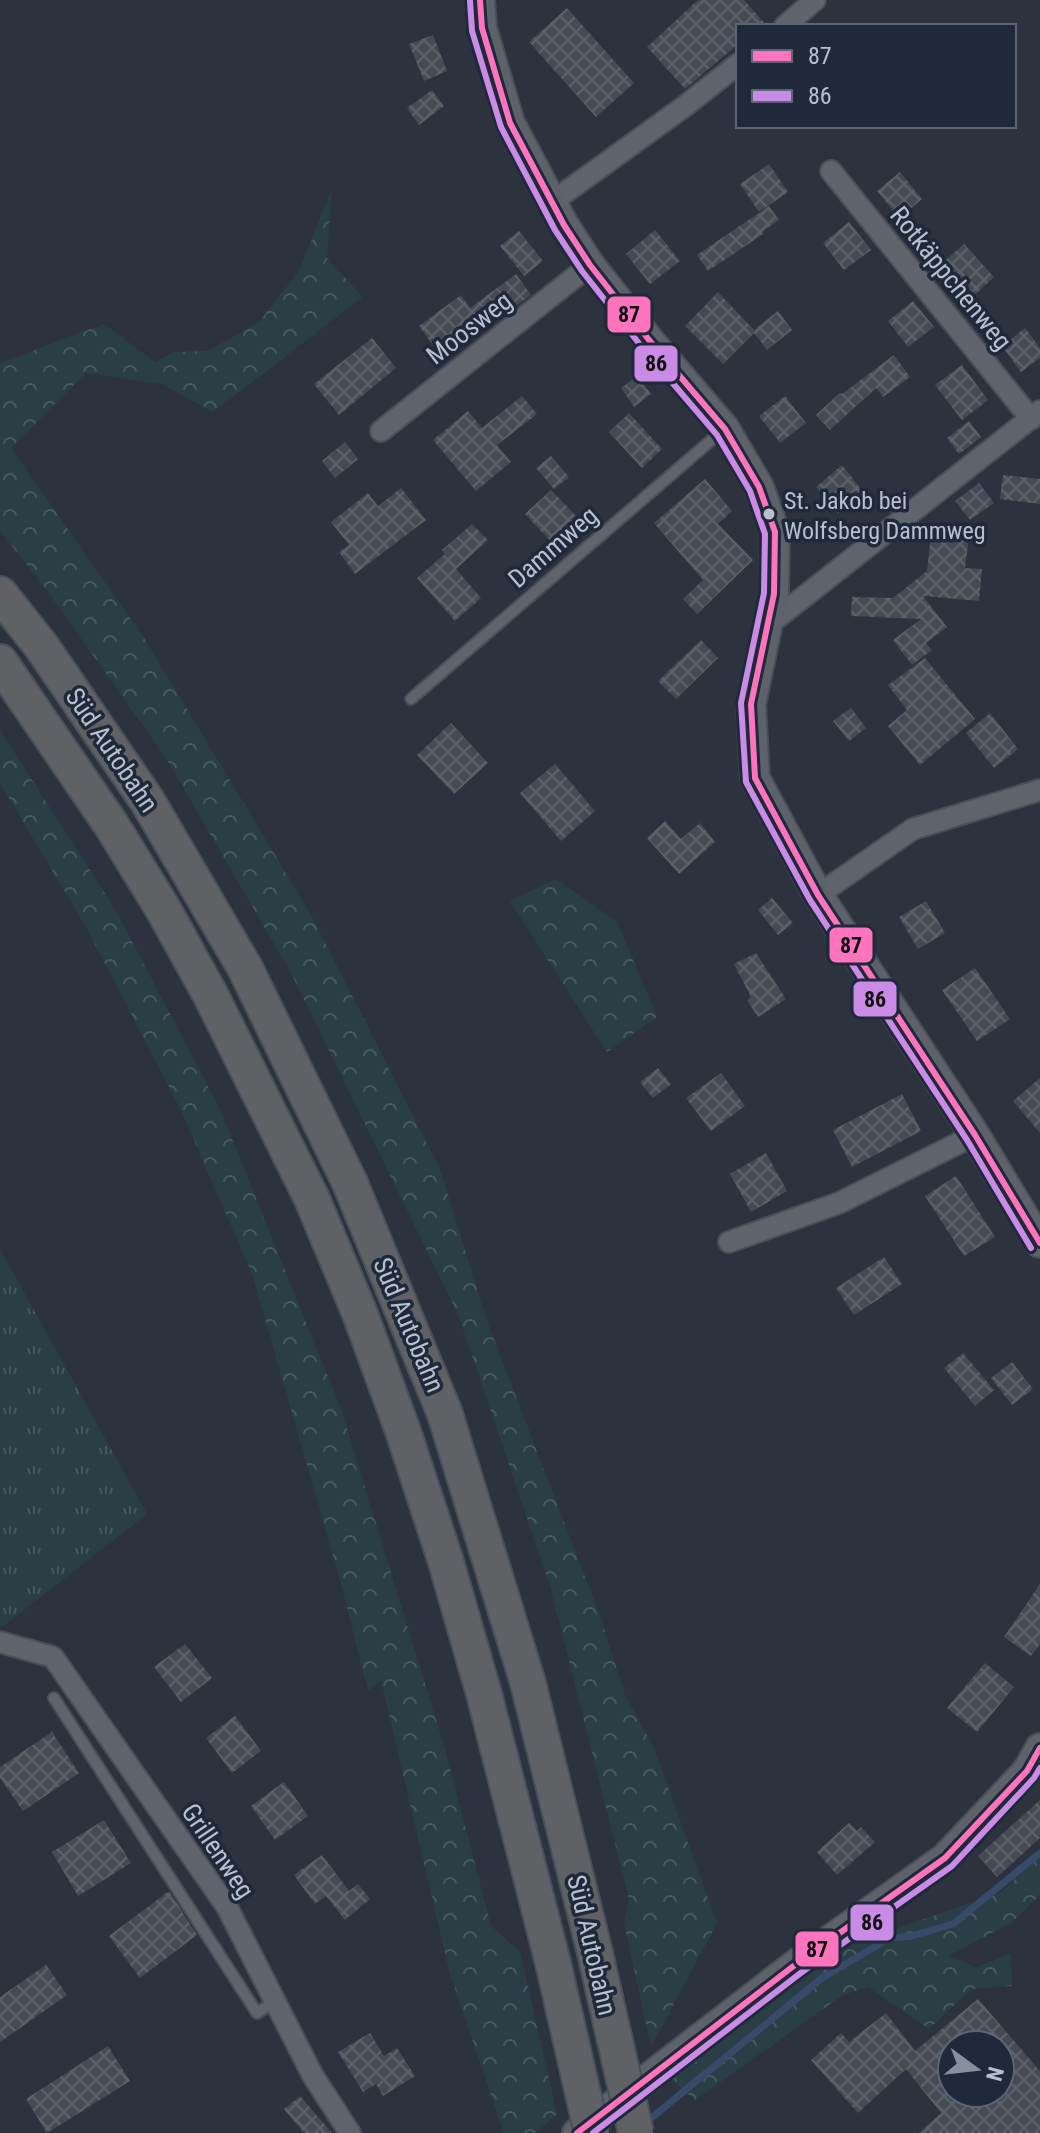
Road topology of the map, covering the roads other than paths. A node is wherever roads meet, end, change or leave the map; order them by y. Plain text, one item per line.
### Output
1 (480, 0) edge
2 (815, 0) edge
3 (787, 24) edge
4 (736, 66) edge
5 (831, 171) dead end
6 (552, 202) junction
7 (590, 265) junction
8 (1035, 415) edge
9 (725, 429) junction
10 (381, 431) dead end
11 (0, 594) edge
12 (768, 625) junction
13 (0, 662) edge
14 (411, 699) dead end
15 (1040, 790) edge
16 (818, 895) junction
17 (975, 1135) junction
18 (729, 1242) dead end
19 (1040, 1243) edge
20 (0, 1642) edge
21 (54, 1698) dead end
22 (1040, 1748) edge
23 (276, 2001) junction
24 (350, 2133) edge
25 (577, 2133) edge
26 (592, 2133) edge
27 (636, 2133) edge

1 - 6 main road
2 - 3 street
4 - 6 street
5 - 8 street, Rotkäppchenweg
6 - 7 main road
7 - 9 main road
7 - 10 street, Moosweg
8 - 12 street
9 - 12 main road
9 - 14 lane, Dammweg
11 - 27 highway, Süd Autobahn, bridge
12 - 16 main road
13 - 26 highway, Süd Autobahn, bridge
15 - 16 street
16 - 17 main road
17 - 18 street
17 - 19 main road
20 - 23 street, Grillenweg
21 - 23 lane
22 - 25 main road
23 - 24 street, Grillenweg

